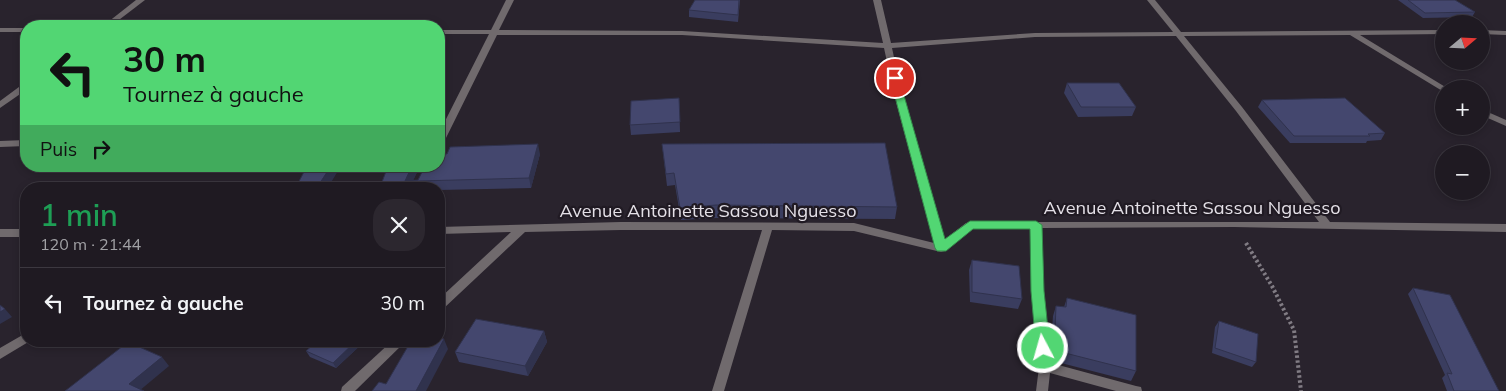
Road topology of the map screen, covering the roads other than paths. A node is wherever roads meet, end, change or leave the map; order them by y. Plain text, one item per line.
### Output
1 (141, 0) edge
2 (510, 0) edge
3 (877, 0) edge
4 (1151, 0) edge
5 (115, 20) edge
6 (0, 30) edge
7 (20, 30) edge
8 (445, 32) edge
9 (1435, 32) edge
10 (1490, 32) edge
11 (1506, 32) edge
12 (494, 33) junction
13 (1352, 33) junction
14 (1180, 35) junction
15 (888, 46) junction
16 (1435, 84) edge
17 (20, 90) edge
18 (0, 105) edge
19 (1490, 116) edge
20 (1506, 123) edge
21 (445, 130) edge
22 (20, 143) edge
23 (0, 144) edge
24 (1036, 225) junction
25 (1328, 226) junction
26 (768, 227) junction
27 (1506, 228) edge
28 (521, 229) junction
29 (445, 230) edge
30 (20, 232) edge
31 (0, 233) edge
32 (942, 248) junction
33 (445, 300) edge
34 (20, 342) edge
35 (394, 347) edge
36 (0, 354) edge
37 (1045, 367) junction
38 (347, 391) edge
39 (718, 391) edge
40 (1042, 391) edge
41 (1136, 391) edge

1 - 5 street
2 - 12 street
3 - 15 street
4 - 14 street
6 - 7 street
8 - 12 street
9 - 13 street
10 - 11 street
12 - 15 street
12 - 21 street
13 - 14 street
13 - 16 street
14 - 15 street
14 - 25 street
15 - 32 street
17 - 18 street
19 - 20 street
22 - 23 street
24 - 25 street, Avenue Antoinette Sassou Nguesso
24 - 32 street, Avenue Antoinette Sassou Nguesso
24 - 37 street
25 - 27 street, Avenue Antoinette Sassou Nguesso
26 - 28 street, Avenue Antoinette Sassou Nguesso
26 - 32 street, Avenue Antoinette Sassou Nguesso
26 - 39 street
28 - 29 street, Avenue Antoinette Sassou Nguesso
28 - 33 street
30 - 31 street
34 - 36 street
35 - 38 street
37 - 40 street
37 - 41 street

